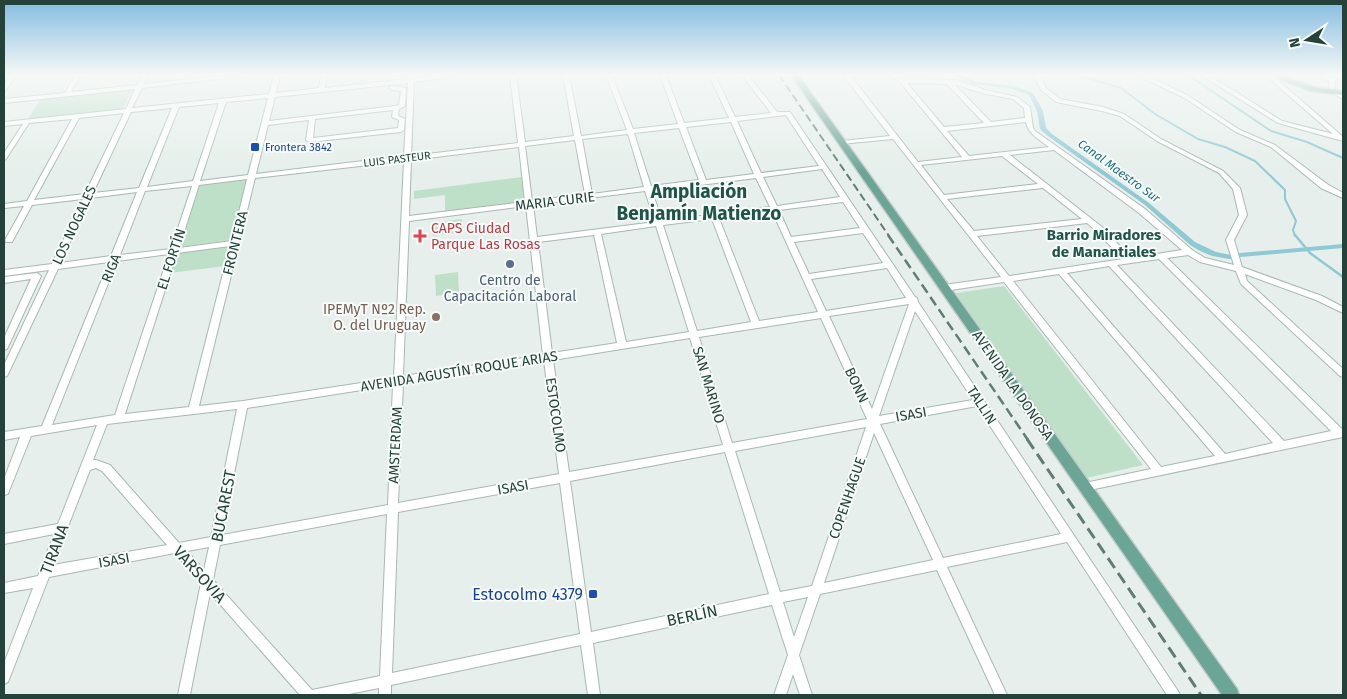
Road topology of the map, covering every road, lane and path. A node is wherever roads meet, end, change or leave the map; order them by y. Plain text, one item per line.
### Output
1 (130, 108) edge
2 (160, 108) edge
3 (175, 108) edge
4 (222, 108) edge
5 (269, 108) edge
6 (396, 108) joint
7 (410, 108) edge
8 (517, 108) edge
9 (572, 108) edge
10 (621, 108) edge
11 (675, 108) edge
12 (727, 108) edge
13 (770, 108) edge
14 (817, 108) edge
15 (871, 108) edge
16 (925, 108) edge
17 (973, 108) edge
18 (1027, 108) edge
19 (1094, 108) edge
20 (1203, 108) edge
21 (1256, 108) edge
22 (1307, 108) edge
23 (128, 111) junction
24 (775, 114) junction
25 (790, 115) joint
26 (77, 116) junction
27 (312, 118) junction
28 (732, 119) junction
29 (1028, 120) junction
30 (27, 122) junction
31 (265, 123) junction
32 (4, 124) edge
33 (989, 124) junction
34 (682, 125) junction
35 (943, 129) junction
36 (630, 131) junction
37 (577, 137) junction
38 (895, 138) junction
39 (1342, 138) edge
40 (842, 143) junction
41 (521, 144) junction
42 (1055, 148) junction
43 (1004, 154) junction
44 (4, 158) edge
45 (408, 158) junction
46 (967, 158) junction
47 (916, 164) junction
48 (824, 167) junction
49 (758, 175) junction
50 (252, 176) junction
51 (702, 182) junction
52 (196, 183) junction
53 (1043, 186) junction
54 (142, 189) junction
55 (648, 189) junction
56 (88, 196) junction
57 (590, 196) junction
58 (1343, 196) edge
59 (943, 197) junction
60 (846, 199) junction
61 (29, 203) junction
62 (528, 204) junction
63 (4, 206) edge
64 (774, 209) junction
65 (715, 216) junction
66 (405, 220) junction
67 (1088, 220) junction
68 (659, 224) junction
69 (866, 230) junction
70 (597, 232) junction
71 (973, 234) junction
72 (8, 240) dead end
73 (533, 240) junction
74 (788, 240) junction
75 (235, 243) junction
76 (174, 251) junction
77 (1189, 252) junction
78 (1161, 256) junction
79 (114, 258) junction
80 (1130, 261) junction
81 (1111, 264) junction
82 (890, 265) junction
83 (55, 266) junction
84 (1239, 269) junction
85 (1061, 271) junction
86 (4, 273) edge
87 (806, 277) junction
88 (1008, 279) junction
89 (4, 280) edge
90 (944, 288) junction
91 (914, 300) junction
92 (1343, 310) edge
93 (823, 314) junction
94 (756, 325) junction
95 (693, 334) junction
96 (622, 345) junction
97 (4, 347) edge
98 (548, 357) junction
99 (4, 374) edge
100 (1343, 374) edge
101 (398, 381) junction
102 (980, 402) junction
103 (243, 405) junction
104 (193, 410) junction
105 (119, 418) junction
106 (104, 420) junction
107 (873, 421) junction
108 (45, 430) junction
109 (27, 433) junction
110 (1342, 434) edge
111 (4, 436) edge
112 (1281, 445) junction
113 (729, 448) junction
114 (1222, 457) junction
115 (87, 466) junction
116 (1158, 471) junction
117 (564, 478) junction
118 (1085, 487) junction
119 (4, 491) edge
120 (393, 510) junction
121 (62, 528) junction
122 (1068, 537) junction
123 (4, 539) edge
124 (215, 542) junction
125 (177, 548) junction
126 (940, 564) junction
127 (43, 577) junction
128 (207, 582) junction
129 (4, 588) edge
130 (816, 590) junction
131 (776, 598) junction
132 (586, 637) junction
133 (794, 656) junction
134 (5, 673) edge
135 (385, 680) junction
136 (184, 695) edge
137 (308, 695) edge
138 (316, 695) edge
139 (385, 695) edge
140 (594, 695) edge
141 (780, 695) edge
142 (806, 695) edge
143 (1002, 695) edge
144 (1174, 695) edge
145 (1231, 695) edge

1 - 23 street, LOS NOGALES
2 - 23 street
3 - 54 street, RIGA
4 - 52 street, EL FORTÍN
5 - 31 street, FRONTERA
6 - 27 street
6 - 27 street
7 - 45 street, AMSTERDAM
8 - 41 street, ESTOCOLMO
9 - 37 street
10 - 36 street, SAN MARINO
11 - 34 street
12 - 28 street, BONN
13 - 24 street
14 - 40 main road, AVENIDA LA DONOSA
15 - 38 street
16 - 35 street
17 - 33 street
18 - 29 street
19 - 84 street
20 - 58 street
21 - 39 street
22 - 39 street
23 - 26 street
23 - 56 street, LOS NOGALES
24 - 25 street, LUIS PASTEUR
24 - 28 street, LUIS PASTEUR
25 - 48 street, TALLIN
26 - 30 street
26 - 61 street
27 - 31 street
28 - 34 street, LUIS PASTEUR
28 - 49 street, BONN
29 - 33 street
29 - 42 street
30 - 32 street
30 - 44 street
31 - 50 street, FRONTERA
33 - 35 street
34 - 36 street, LUIS PASTEUR
34 - 51 street
35 - 46 street
36 - 37 street, LUIS PASTEUR
36 - 55 street, SAN MARINO
37 - 41 street, LUIS PASTEUR
37 - 57 street
38 - 40 street
38 - 47 street
40 - 90 main road, AVENIDA LA DONOSA
41 - 45 street, LUIS PASTEUR
41 - 62 street, ESTOCOLMO
42 - 43 street
42 - 77 street
43 - 46 street
43 - 53 street
45 - 50 street, LUIS PASTEUR
45 - 66 street, AMSTERDAM
46 - 47 street
47 - 59 street
48 - 49 street, MARIA CURIE
48 - 60 street, TALLIN
49 - 51 street, MARIA CURIE
49 - 64 street, BONN
50 - 52 street, LUIS PASTEUR
50 - 75 street, FRONTERA
51 - 55 street, MARIA CURIE
52 - 54 street, LUIS PASTEUR
52 - 76 street, EL FORTÍN
53 - 59 street
53 - 67 street
54 - 56 street, LUIS PASTEUR
54 - 79 street, RIGA
55 - 57 street, MARIA CURIE
55 - 68 street, SAN MARINO
56 - 61 street, LUIS PASTEUR
56 - 83 street, LOS NOGALES
57 - 62 street, MARIA CURIE
59 - 71 street
60 - 64 street
60 - 69 street, TALLIN
61 - 63 street, LUIS PASTEUR
61 - 72 street
62 - 66 street, MARIA CURIE
62 - 73 street, ESTOCOLMO
64 - 65 street
64 - 74 street, BONN
65 - 68 street
65 - 94 street
66 - 101 street, AMSTERDAM
67 - 71 street
67 - 80 street
68 - 70 street
68 - 95 street, SAN MARINO
69 - 74 street
69 - 82 street, TALLIN
70 - 73 street
70 - 96 street
71 - 88 street
73 - 98 street, ESTOCOLMO
74 - 87 street, BONN
75 - 76 street
75 - 104 street, FRONTERA
76 - 79 street
76 - 105 street, EL FORTÍN
77 - 78 street
77 - 84 street
78 - 80 street
78 - 110 street
79 - 83 street
79 - 108 street, RIGA
80 - 81 street
81 - 85 street
81 - 112 street
82 - 87 street
82 - 91 street, TALLIN
83 - 86 street
83 - 99 street, LOS NOGALES
84 - 92 street
84 - 100 street
85 - 88 street
85 - 114 street
87 - 93 street, BONN
88 - 90 street
88 - 116 street
89 - 97 street
90 - 118 main road, AVENIDA LA DONOSA
91 - 93 street, AVENIDA AGUSTÍN ROQUE ARIAS
91 - 102 street, TALLIN
91 - 107 street, COPENHAGUE
93 - 94 street, AVENIDA AGUSTÍN ROQUE ARIAS
93 - 107 street, BONN
94 - 95 street, AVENIDA AGUSTÍN ROQUE ARIAS
95 - 96 street, AVENIDA AGUSTÍN ROQUE ARIAS
95 - 113 street, SAN MARINO
96 - 98 street, AVENIDA AGUSTÍN ROQUE ARIAS
98 - 101 street, AVENIDA AGUSTÍN ROQUE ARIAS
98 - 117 street, ESTOCOLMO
101 - 103 street, AVENIDA AGUSTÍN ROQUE ARIAS
101 - 120 street, AMSTERDAM
102 - 107 street, ISASI
102 - 122 street, TALLIN
103 - 104 street, AVENIDA AGUSTÍN ROQUE ARIAS
103 - 124 street, BUCAREST
104 - 105 street, AVENIDA AGUSTÍN ROQUE ARIAS
105 - 106 street, AVENIDA AGUSTÍN ROQUE ARIAS
106 - 108 street, AVENIDA AGUSTÍN ROQUE ARIAS
106 - 115 street, TIRANA
107 - 113 street, ISASI
107 - 126 street, BONN
107 - 130 street, COPENHAGUE
108 - 109 street, AVENIDA AGUSTÍN ROQUE ARIAS
109 - 111 street, AVENIDA AGUSTÍN ROQUE ARIAS
109 - 119 street
110 - 112 street
112 - 114 street
113 - 117 street, ISASI
113 - 131 street, SAN MARINO
114 - 116 street
115 - 121 street, TIRANA
115 - 125 street, VARSOVIA
116 - 118 street
117 - 120 street, ISASI
117 - 132 street, ESTOCOLMO
118 - 145 main road, AVENIDA LA DONOSA
120 - 124 street, ISASI
120 - 135 street, AMSTERDAM
121 - 123 street
121 - 127 street, TIRANA
122 - 126 street, BERLÍN
122 - 144 street, TALLIN
124 - 125 street, ISASI
124 - 128 street, BUCAREST
125 - 127 street, ISASI
125 - 128 street, VARSOVIA
126 - 130 street, BERLÍN
126 - 143 street, BONN
127 - 129 street, ISASI
127 - 134 street, TIRANA
128 - 136 street, BUCAREST
128 - 137 street, VARSOVIA
130 - 131 street, BERLÍN
130 - 133 street, COPENHAGUE
131 - 132 street, BERLÍN
131 - 133 street, SAN MARINO
132 - 135 street, BERLÍN
132 - 140 street, ESTOCOLMO
133 - 141 street, COPENHAGUE
133 - 142 street, SAN MARINO
135 - 138 street, BERLÍN
135 - 139 street, AMSTERDAM

